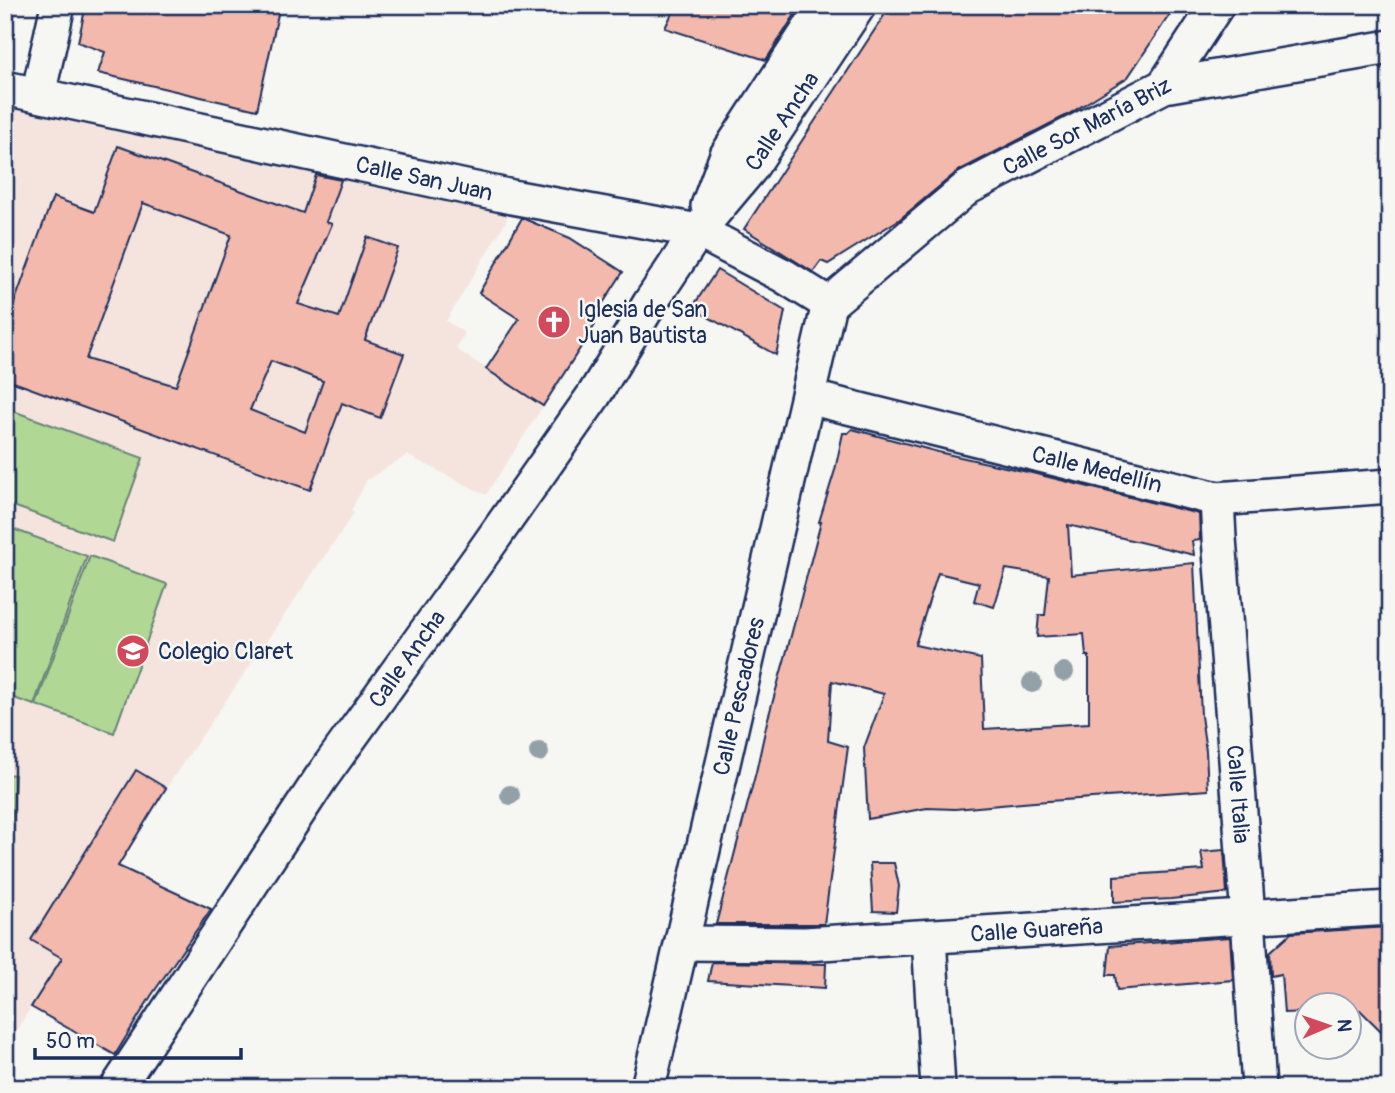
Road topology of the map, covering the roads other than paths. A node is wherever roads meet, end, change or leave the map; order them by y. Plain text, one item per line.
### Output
1 (58, 5) edge
2 (825, 5) edge
3 (859, 5) edge
4 (1217, 5) edge
5 (1390, 47) edge
6 (1164, 86) junction
7 (5, 88) edge
8 (38, 95) junction
9 (698, 231) junction
10 (829, 304) junction
11 (808, 397) junction
12 (1390, 486) edge
13 (1217, 499) junction
14 (1390, 908) edge
15 (1248, 917) junction
16 (929, 937) junction
17 (682, 943) junction
18 (117, 1088) edge
19 (648, 1088) edge
20 (938, 1088) edge
21 (1259, 1088) edge

1 - 8 street
2 - 9 street, Calle Ancha
3 - 9 street, Calle Ancha
4 - 6 street
5 - 6 street, Calle Sor María Briz
6 - 10 street, Calle Sor María Briz
7 - 8 street, Calle San Juan
8 - 9 street, Calle San Juan
9 - 10 street, Calle San Juan
9 - 18 street, Calle Ancha
10 - 11 street, Calle Pescadores
11 - 13 street, Calle Medellín
11 - 17 street, Calle Pescadores
12 - 13 street, Calle Medellín
13 - 15 street, Calle Italia
14 - 15 street, Calle Guareña
15 - 16 street, Calle Guareña
15 - 21 street, Calle Italia
16 - 17 street, Calle Guareña
16 - 20 street
17 - 19 street, Calle Pescadores

